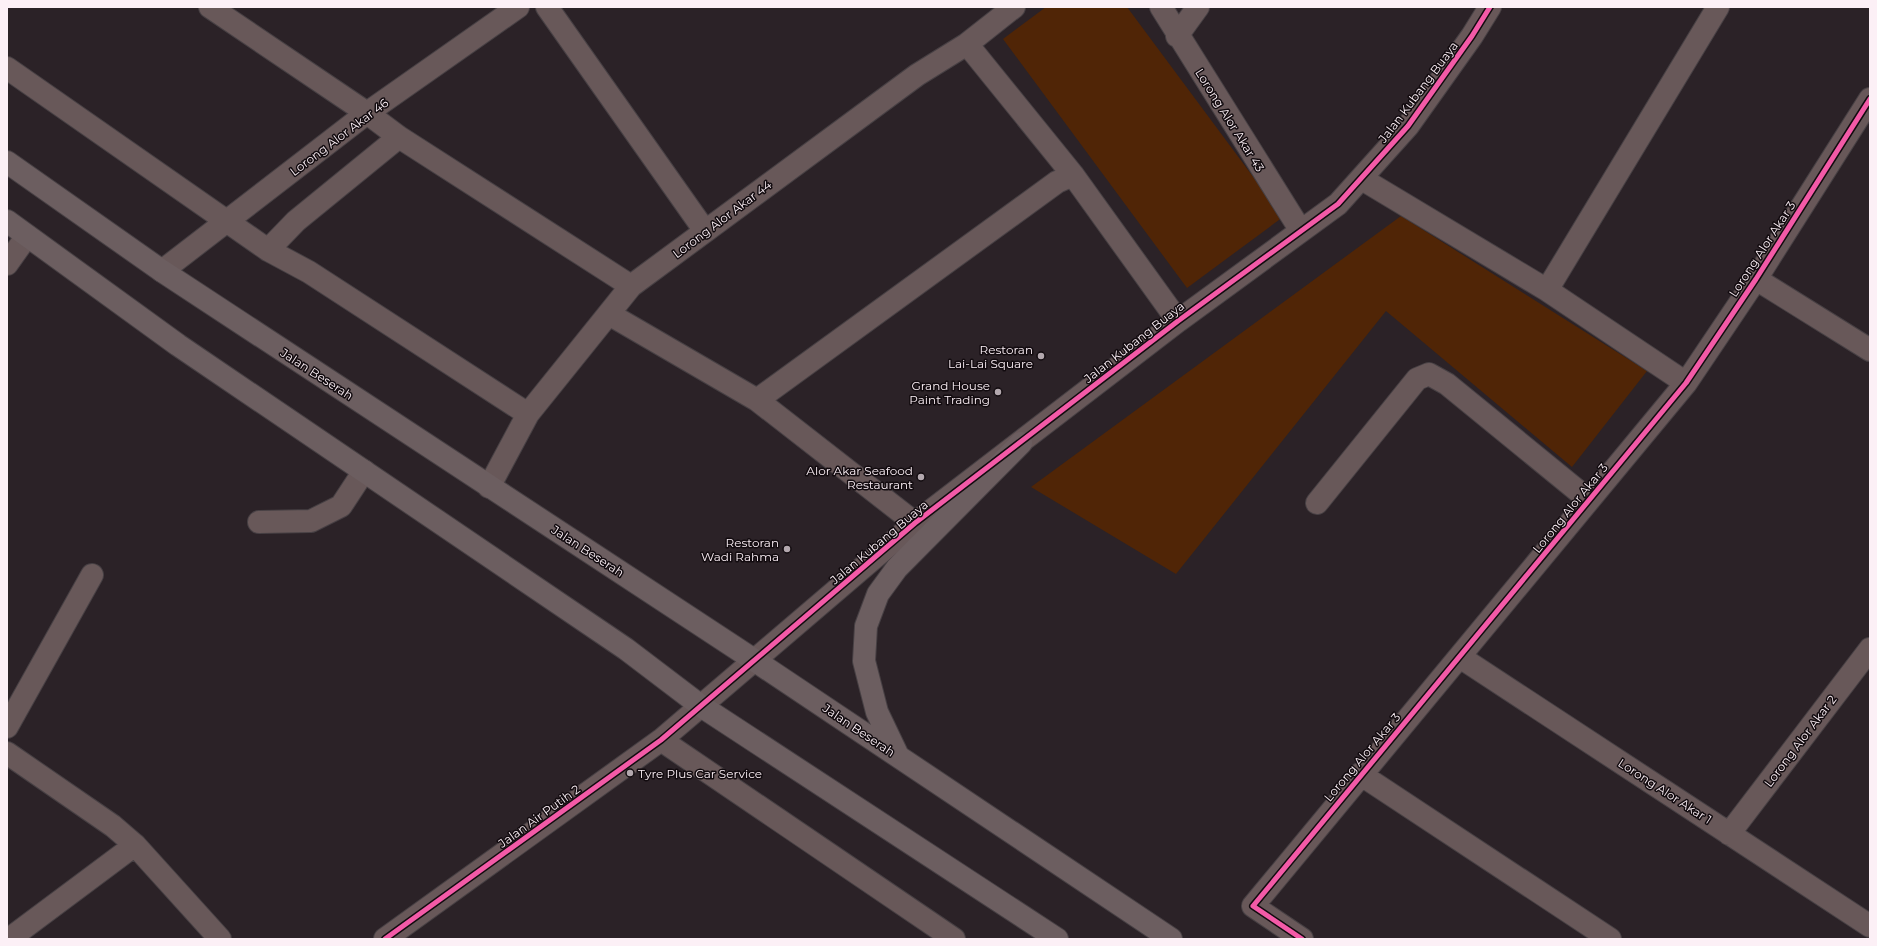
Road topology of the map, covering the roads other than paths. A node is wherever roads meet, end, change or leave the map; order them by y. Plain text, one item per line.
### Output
1 (210, 7) edge
2 (518, 7) edge
3 (548, 7) edge
4 (1014, 7) edge
5 (1161, 7) edge
6 (1198, 7) edge
7 (1490, 7) edge
8 (1718, 7) edge
9 (1177, 36) junction
10 (967, 44) junction
11 (7, 68) edge
12 (1870, 99) edge
13 (367, 114) junction
14 (399, 137) junction
15 (7, 162) edge
16 (1073, 175) junction
17 (1362, 179) junction
18 (7, 221) edge
19 (228, 222) junction
20 (705, 231) junction
21 (1300, 231) junction
22 (26, 236) junction
23 (268, 250) junction
24 (7, 264) edge
25 (162, 271) junction
26 (1756, 278) junction
27 (632, 286) junction
28 (1547, 290) junction
29 (609, 314) junction
30 (1178, 321) junction
31 (1870, 350) edge
32 (1686, 383) junction
33 (757, 400) junction
34 (528, 414) junction
35 (1021, 443) junction
36 (364, 471) junction
37 (489, 487) junction
38 (1589, 500) junction
39 (1317, 503) dead end
40 (258, 522) dead end
41 (915, 523) junction
42 (92, 575) dead end
43 (1870, 649) edge
44 (1460, 656) junction
45 (754, 660) junction
46 (701, 706) junction
47 (7, 727) edge
48 (661, 740) junction
49 (7, 753) edge
50 (898, 756) junction
51 (1360, 774) junction
52 (1729, 834) junction
53 (135, 845) junction
54 (1870, 926) edge
55 (1870, 935) edge
56 (10, 939) edge
57 (220, 939) edge
58 (385, 939) edge
59 (954, 939) edge
60 (1056, 939) edge
61 (1171, 939) edge
62 (1302, 939) edge
63 (1610, 939) edge
64 (1866, 939) edge

1 - 13 street
2 - 13 street, Lorong Alor Akar 46
3 - 20 street
4 - 10 street, Lorong Alor Akar 44
5 - 9 street, Lorong Alor Akar 43
6 - 9 street
7 - 17 street, Jalan Kubang Buaya
8 - 28 street
9 - 21 street, Lorong Alor Akar 43
10 - 16 street
10 - 20 street, Lorong Alor Akar 44
11 - 19 street
12 - 26 street, Lorong Alor Akar 3
13 - 14 street
13 - 19 street, Lorong Alor Akar 46
14 - 23 street
14 - 27 street
15 - 25 highway, Jalan Beserah
16 - 30 street
16 - 33 street
17 - 21 street, Jalan Kubang Buaya
17 - 28 street
18 - 22 highway
19 - 23 street
19 - 25 street, Lorong Alor Akar 46
20 - 27 street, Lorong Alor Akar 44
21 - 30 street, Jalan Kubang Buaya
22 - 24 street
22 - 36 highway
23 - 34 street
25 - 37 highway, Jalan Beserah
26 - 31 street
26 - 32 street, Lorong Alor Akar 3
27 - 29 street, Lorong Alor Akar 44
28 - 32 street
29 - 33 street
29 - 34 street, Lorong Alor Akar 44
30 - 35 street, Jalan Kubang Buaya
32 - 38 street, Lorong Alor Akar 3
33 - 41 street
34 - 37 street, Lorong Alor Akar 44
35 - 41 street, Jalan Kubang Buaya
35 - 50 highway
36 - 40 street
36 - 46 highway
37 - 45 highway, Jalan Beserah
38 - 39 street
38 - 44 street, Lorong Alor Akar 3
41 - 45 street, Jalan Kubang Buaya
42 - 47 street
43 - 52 street, Lorong Alor Akar 2
44 - 51 street, Lorong Alor Akar 3
44 - 52 street, Lorong Alor Akar 1
45 - 46 street, Jalan Kubang Buaya
45 - 50 highway, Jalan Beserah
46 - 48 street, Jalan Air Putih 2
46 - 60 highway
48 - 58 street, Jalan Air Putih 2
48 - 59 street
49 - 53 street
50 - 61 highway, Jalan Beserah
51 - 62 street, Lorong Alor Akar 3
51 - 63 street
52 - 54 street, Lorong Alor Akar 1
53 - 56 street
53 - 57 street
55 - 64 street

